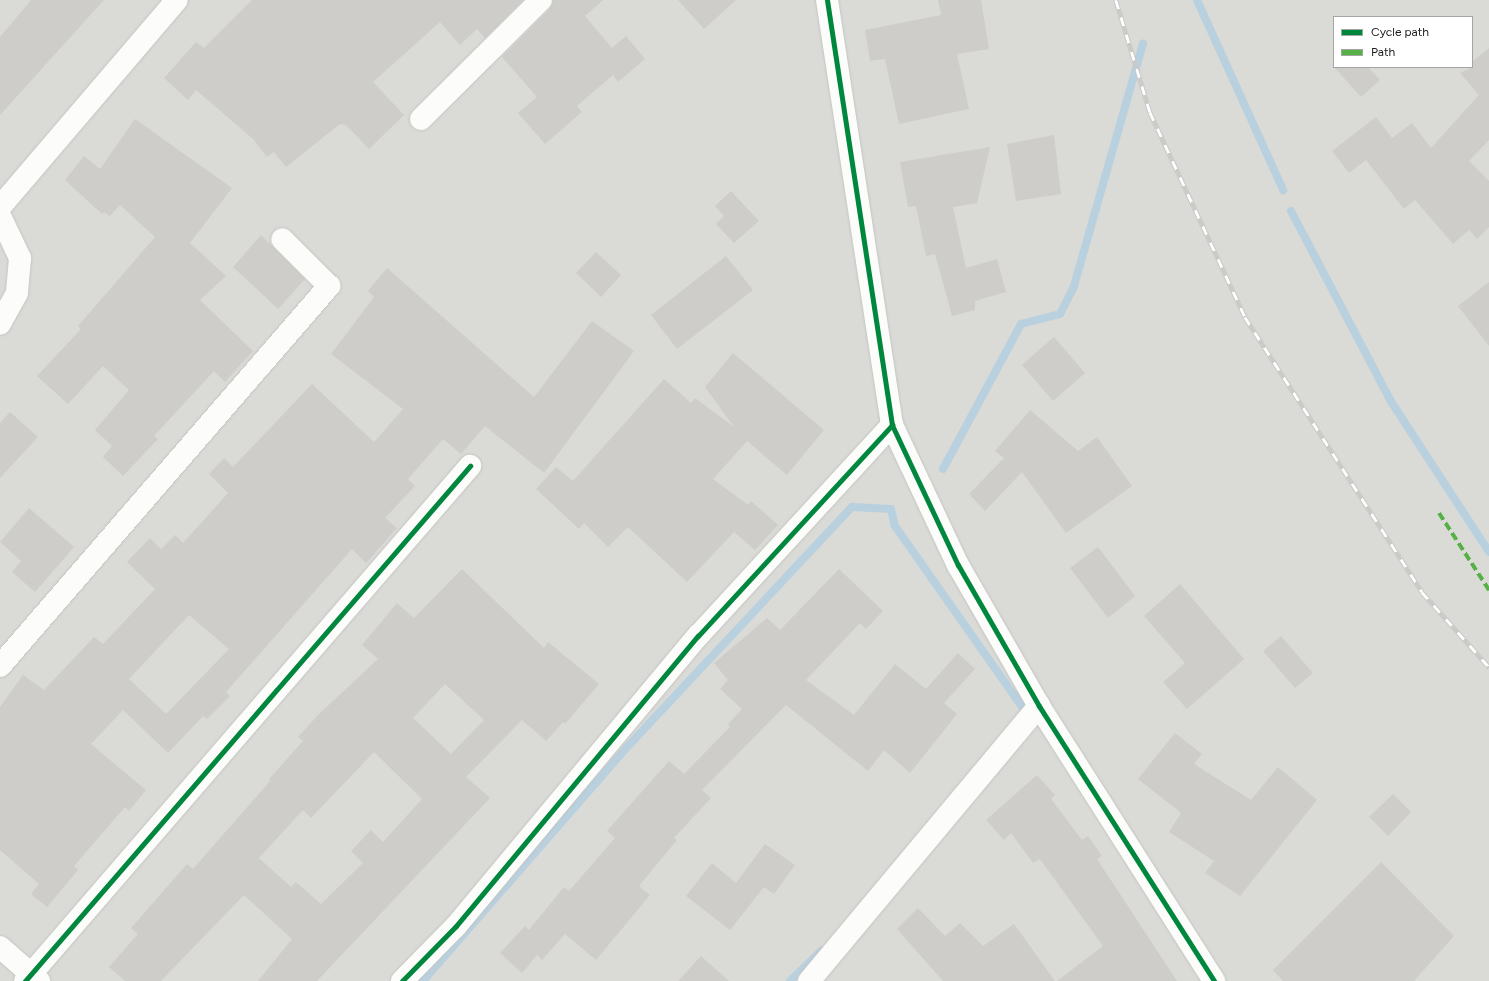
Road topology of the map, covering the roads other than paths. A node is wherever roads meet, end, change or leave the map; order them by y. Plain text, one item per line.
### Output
1 (177, 0) edge
2 (541, 0) edge
3 (827, 0) edge
4 (421, 119) dead end
5 (0, 207) edge
6 (0, 216) edge
7 (282, 239) dead end
8 (0, 324) edge
9 (892, 425) junction
10 (470, 466) dead end
11 (0, 666) edge
12 (1039, 706) junction
13 (0, 947) edge
14 (1207, 978) edge
15 (32, 979) edge
16 (402, 981) edge
17 (808, 981) edge

1 - 5 street
2 - 4 street
3 - 9 street
6 - 8 street
7 - 11 street
9 - 12 street
9 - 16 street
10 - 15 street
12 - 14 street
12 - 17 street
13 - 15 street

